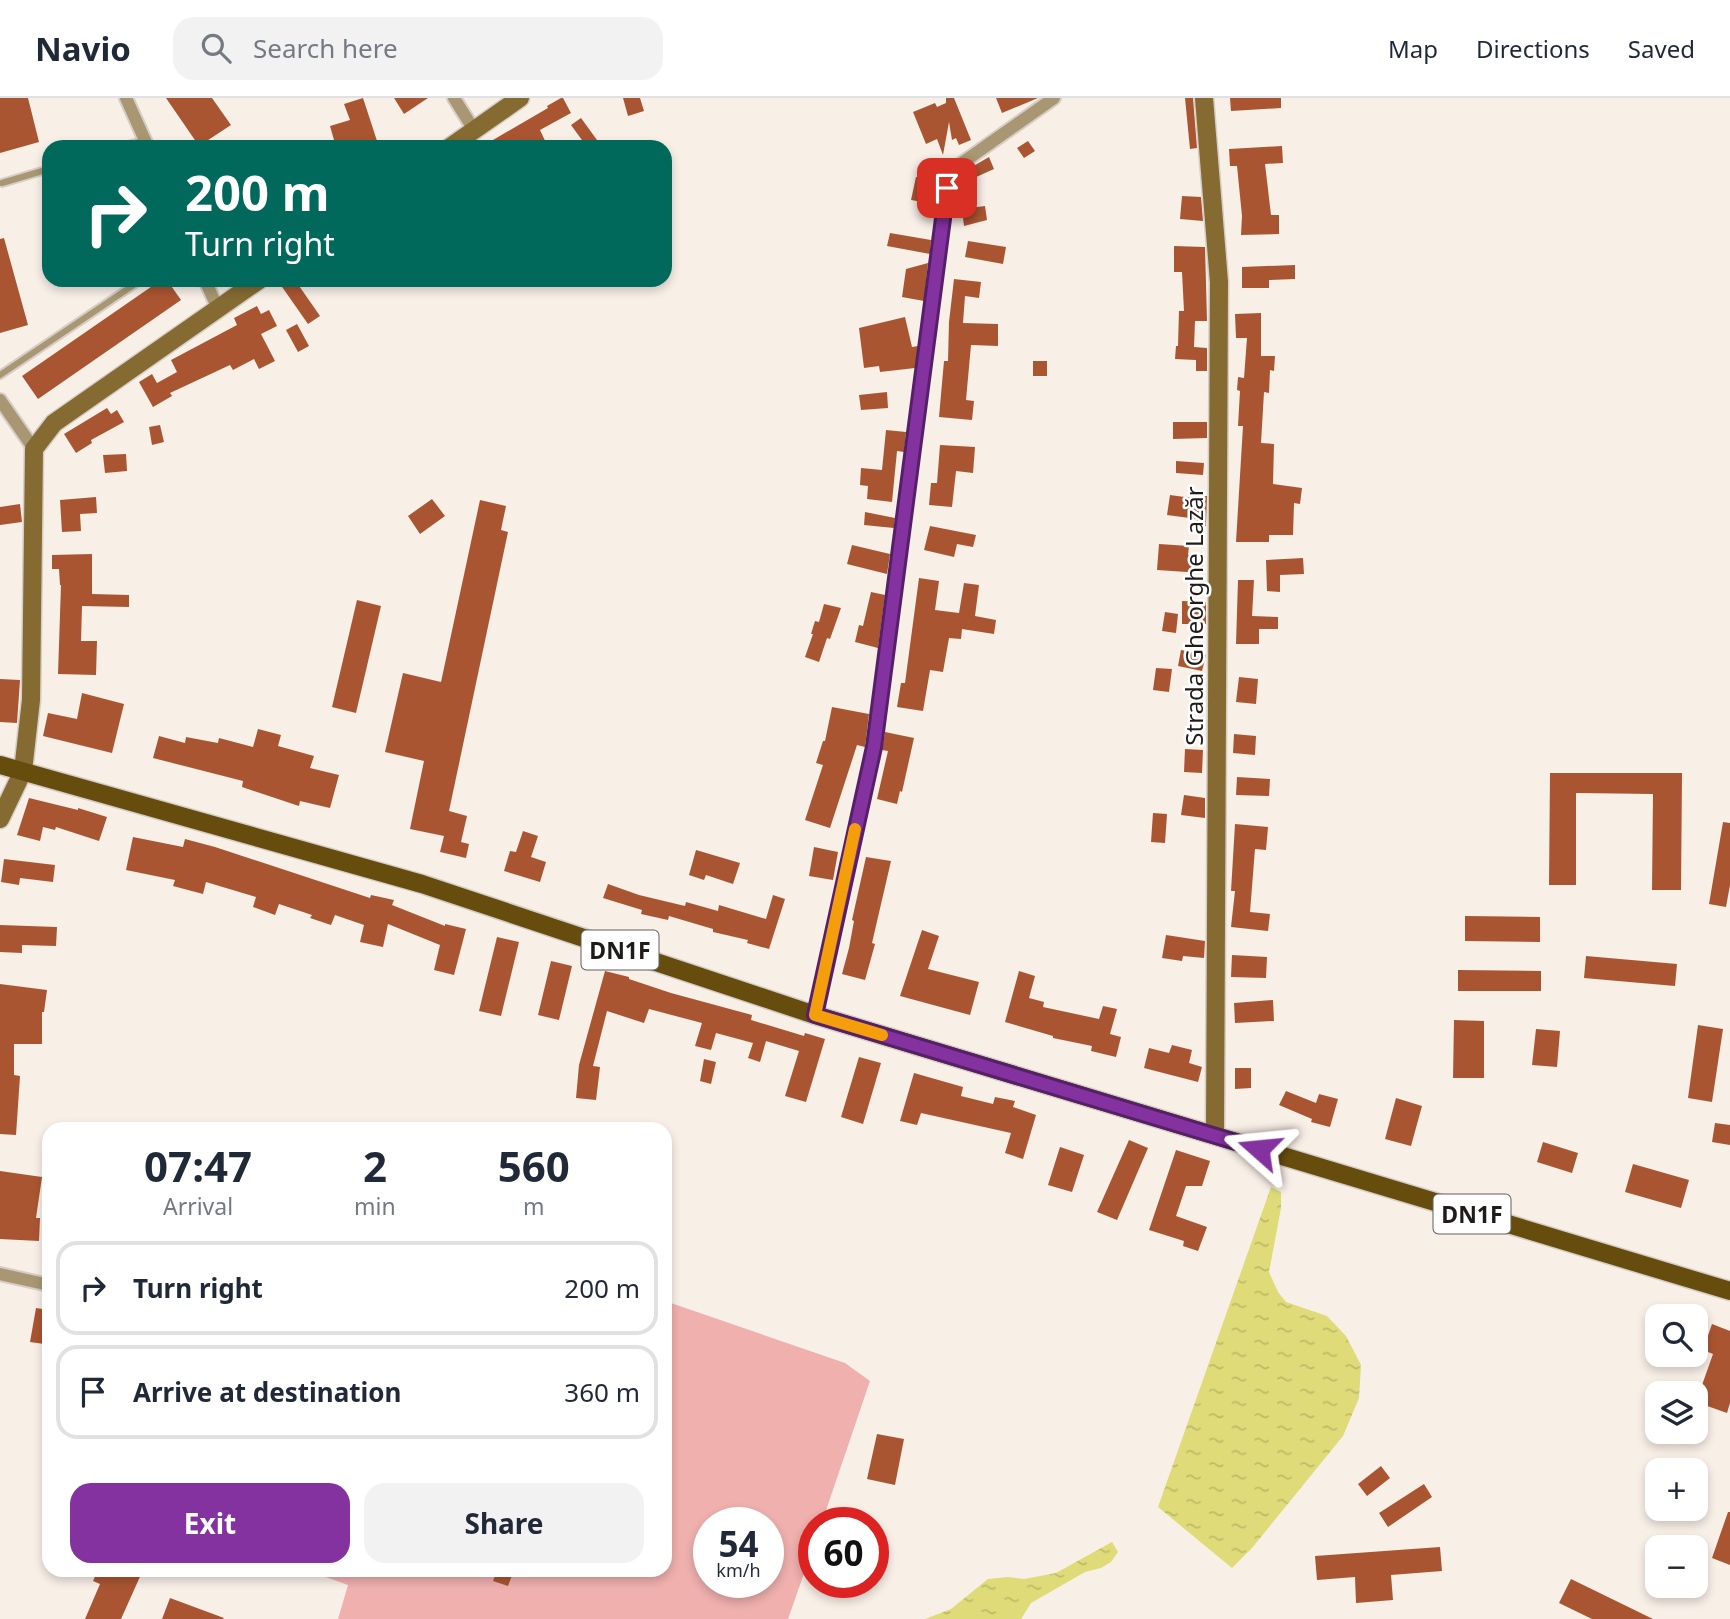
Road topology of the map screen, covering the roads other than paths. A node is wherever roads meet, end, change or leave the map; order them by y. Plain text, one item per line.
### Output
1 (126, 98) edge
2 (454, 98) edge
3 (520, 98) edge
4 (1054, 98) edge
5 (1204, 98) edge
6 (474, 130) junction
7 (144, 140) edge
8 (460, 140) edge
9 (42, 171) edge
10 (2, 183) dead end
11 (131, 287) edge
12 (208, 287) edge
13 (249, 287) edge
14 (218, 309) junction
15 (0, 375) edge
16 (0, 400) edge
17 (34, 449) junction
18 (0, 765) edge
19 (23, 771) junction
20 (0, 819) edge
21 (815, 1015) junction
22 (1215, 1135) junction
23 (0, 1274) edge
24 (42, 1283) edge
25 (1730, 1291) edge

1 - 7 street
2 - 6 street
3 - 6 main road
4 - 21 street
5 - 22 main road, Strada Gheorghe Lazăr
6 - 8 main road
9 - 10 lane
11 - 15 lane
12 - 14 street
13 - 14 main road
14 - 17 main road
16 - 17 street
17 - 19 main road
18 - 19 main road, DN1F
19 - 20 main road
19 - 21 main road, DN1F
21 - 22 main road, DN1F
22 - 25 main road, DN1F
23 - 24 street

